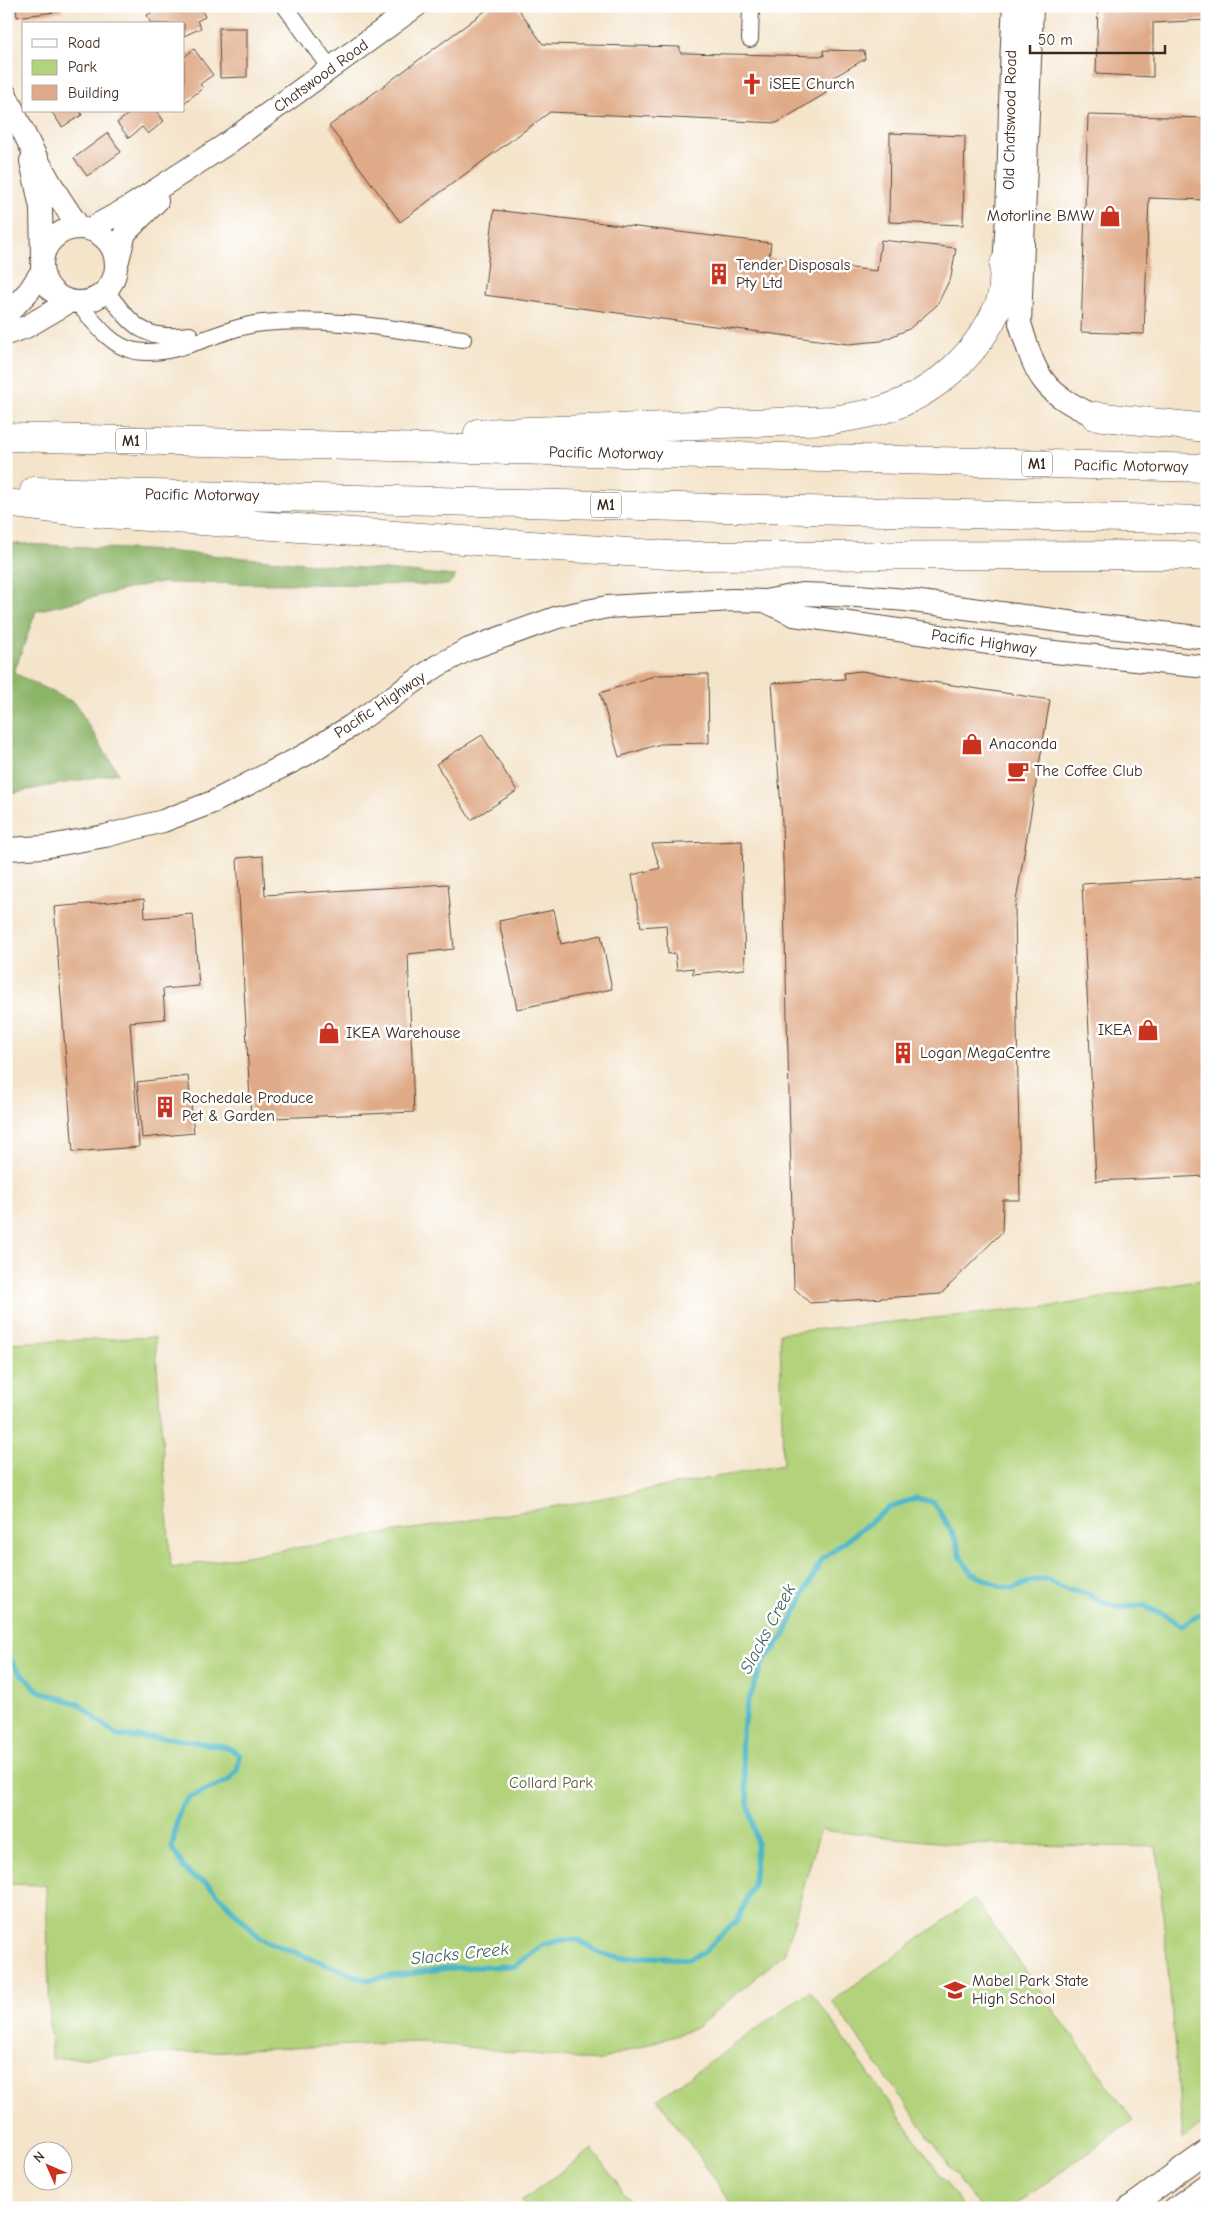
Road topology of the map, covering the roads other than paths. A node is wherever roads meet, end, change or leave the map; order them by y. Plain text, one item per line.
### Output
1 (285, 6) edge
2 (416, 6) edge
3 (751, 6) edge
4 (1014, 6) edge
5 (1032, 6) edge
6 (750, 39) dead end
7 (330, 68) junction
8 (6, 95) edge
9 (24, 134) junction
10 (225, 145) junction
11 (85, 228) junction
12 (116, 264) junction
13 (1004, 264) joint
14 (42, 265) junction
15 (106, 291) junction
16 (74, 302) junction
17 (6, 315) edge
18 (228, 331) junction
19 (6, 334) edge
20 (463, 339) dead end
21 (1095, 416) joint
22 (1207, 428) edge
23 (6, 437) edge
24 (256, 444) junction
25 (1207, 468) edge
26 (6, 490) edge
27 (6, 503) edge
28 (1207, 520) edge
29 (1207, 557) edge
30 (765, 601) junction
31 (1207, 638) edge
32 (1207, 667) edge
33 (6, 849) edge
34 (1207, 2151) edge
35 (1207, 2185) edge
36 (1207, 2203) edge
37 (1178, 2206) edge
38 (1129, 2208) edge

1 - 7 street
2 - 7 street, Chatswood Road
3 - 6 street
4 - 13 street, Old Chatswood Road
5 - 21 street, Old Chatswood Road
7 - 10 street, Chatswood Road
8 - 9 street
9 - 11 street
9 - 14 street
10 - 11 street, Chatswood Road
10 - 12 street, Chatswood Road
11 - 12 street
11 - 14 street
12 - 15 street
13 - 24 highway
14 - 16 street
14 - 17 street
15 - 16 street
15 - 18 street
16 - 18 street
16 - 19 street
18 - 20 street
21 - 22 highway
23 - 24 highway, Pacific Motorway / M1
24 - 25 highway, Pacific Motorway / M1
26 - 28 highway, Pacific Motorway / M1
27 - 29 highway
30 - 31 street, Pacific Highway
30 - 32 street, Pacific Highway
30 - 33 street, Pacific Highway
34 - 38 street
35 - 37 street
36 - 37 street

